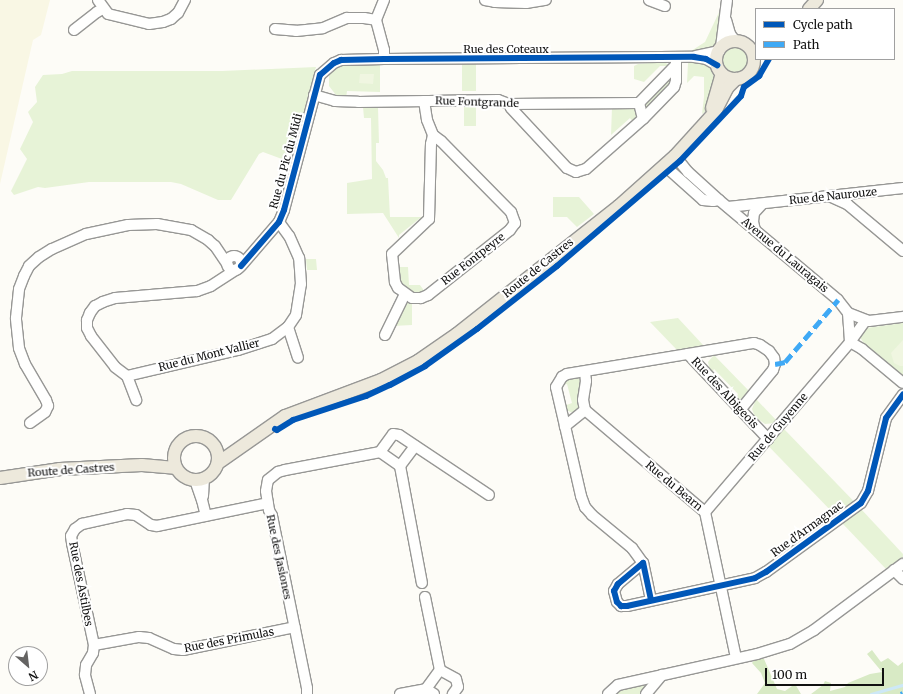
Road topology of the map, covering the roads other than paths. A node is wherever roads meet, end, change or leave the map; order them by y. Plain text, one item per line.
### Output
1 (98, 0) edge
2 (185, 0) edge
3 (384, 0) edge
4 (485, 0) edge
5 (546, 0) edge
6 (649, 0) edge
7 (727, 0) edge
8 (818, 0) edge
9 (665, 6) dead end
10 (810, 8) edge
11 (103, 10) junction
12 (725, 16) junction
13 (376, 20) junction
14 (275, 29) dead end
15 (74, 30) dead end
16 (739, 42) junction
17 (755, 42) edge
18 (720, 49) junction
19 (754, 55) edge
20 (694, 57) junction
21 (384, 59) junction
22 (676, 61) junction
23 (719, 70) junction
24 (736, 79) junction
25 (314, 95) junction
26 (424, 101) junction
27 (640, 102) junction
28 (509, 104) junction
29 (643, 119) junction
30 (709, 119) junction
31 (433, 135) junction
32 (675, 156) junction
33 (665, 166) junction
34 (903, 188) edge
35 (865, 193) junction
36 (829, 196) junction
37 (719, 200) junction
38 (762, 204) junction
39 (728, 207) junction
40 (861, 215) junction
41 (279, 222) junction
42 (755, 230) junction
43 (903, 251) edge
44 (234, 264) junction
45 (405, 294) junction
46 (848, 314) junction
47 (903, 317) edge
48 (866, 320) junction
49 (288, 327) junction
50 (385, 335) dead end
51 (850, 342) junction
52 (688, 354) junction
53 (298, 357) dead end
54 (585, 372) junction
55 (127, 376) junction
56 (903, 383) edge
57 (903, 396) edge
58 (136, 400) dead end
59 (585, 410) junction
60 (740, 410) junction
61 (30, 423) dead end
62 (565, 426) junction
63 (768, 439) junction
64 (215, 445) junction
65 (242, 445) junction
66 (415, 446) junction
67 (380, 452) junction
68 (174, 453) junction
69 (218, 463) junction
70 (142, 465) junction
71 (400, 466) junction
72 (176, 468) junction
73 (0, 478) edge
74 (199, 479) junction
75 (490, 495) dead end
76 (268, 503) junction
77 (705, 512) junction
78 (206, 516) junction
79 (643, 563) junction
80 (903, 564) edge
81 (894, 570) junction
82 (903, 579) edge
83 (422, 583) dead end
84 (722, 585) junction
85 (425, 597) dead end
86 (651, 600) junction
87 (295, 627) junction
88 (94, 645) junction
89 (736, 658) junction
90 (440, 670) junction
91 (664, 675) junction
92 (430, 691) edge
93 (90, 694) edge
94 (306, 694) edge
95 (400, 694) edge
96 (453, 694) edge
97 (608, 694) edge
98 (646, 694) edge

1 - 11 street
2 - 11 street
3 - 13 street
4 - 5 street
6 - 9 street
7 - 12 street
8 - 10 main road
11 - 15 street
12 - 16 street
12 - 18 street
13 - 14 street
13 - 21 street
16 - 17 main road
16 - 18 main road
16 - 19 main road
18 - 20 street, Rue des Coteaux
18 - 23 main road
19 - 24 main road
20 - 22 street, Rue des Coteaux
20 - 23 street, Rue des Coteaux
21 - 22 street, Rue des Coteaux
21 - 25 street, Rue des Coteaux
22 - 27 street
22 - 29 street
23 - 24 main road
23 - 30 main road, Route de Castres
24 - 30 main road, Route de Castres
25 - 26 street, Rue Fontgrande
25 - 41 street, Rue du Pic du Midi
26 - 28 street, Rue Fontgrande
26 - 31 street, Rue Fontpeyre
27 - 28 street, Rue Fontgrande
27 - 29 street
28 - 29 street
30 - 32 main road, Route de Castres
31 - 45 street, Rue Fontpeyre
31 - 45 street, Rue Fontpeyre
32 - 33 main road, Route de Castres
32 - 37 street, Avenue du Lauragais
33 - 37 street
33 - 65 main road, Route de Castres
34 - 35 street, Rue de Naurouze
35 - 36 street, Rue de Naurouze
35 - 40 street
36 - 38 street, Rue de Naurouze
36 - 40 street
37 - 39 street, Avenue du Lauragais
38 - 39 street, Rue de Naurouze
38 - 42 street
39 - 42 street, Avenue du Lauragais
40 - 43 street
41 - 44 street, Rue du Pic du Midi
41 - 49 street, Rue du Mont Vallier
42 - 46 street, Avenue du Lauragais
44 - 55 street
44 - 61 street
45 - 50 street
46 - 48 street
46 - 51 street
47 - 48 street
48 - 51 street, Rue de Guyenne
49 - 53 street
49 - 55 street, Rue du Mont Vallier
51 - 56 street
51 - 63 street, Rue de Guyenne
52 - 54 street, Rue des Albigeois
52 - 60 street, Rue des Albigeois
52 - 60 street
54 - 59 street
54 - 62 street, Rue des Albigeois
55 - 58 street
57 - 84 street, Rue d'Armagnac
59 - 62 street
59 - 77 street, Rue du Bearn
60 - 63 street, Rue des Albigeois
62 - 79 street
63 - 77 street, Rue de Guyenne
64 - 65 main road, Route de Castres
64 - 68 main road
64 - 69 main road
65 - 69 main road, Route de Castres
66 - 67 street
66 - 71 street
66 - 75 street
67 - 71 street
67 - 76 street, Rue des Jasiones
68 - 70 main road, Route de Castres
68 - 72 main road
69 - 74 main road
70 - 72 main road, Route de Castres
70 - 73 main road, Route de Castres
71 - 83 street
72 - 74 main road
74 - 78 street
76 - 78 street, Rue des Astilbes
76 - 87 street, Rue des Jasiones
77 - 84 street, Rue du Bearn
78 - 88 street, Rue des Astilbes
79 - 86 street
79 - 86 street, Rue d'Armagnac
80 - 81 street
81 - 82 street
81 - 89 street
84 - 86 street, Rue d'Armagnac
84 - 89 street, Rue du Bearn
85 - 90 street
87 - 88 street, Rue des Primulas
87 - 94 street, Rue des Jasiones
88 - 93 street
89 - 91 street
90 - 92 street
90 - 96 street
91 - 97 street
91 - 98 street
92 - 95 street

